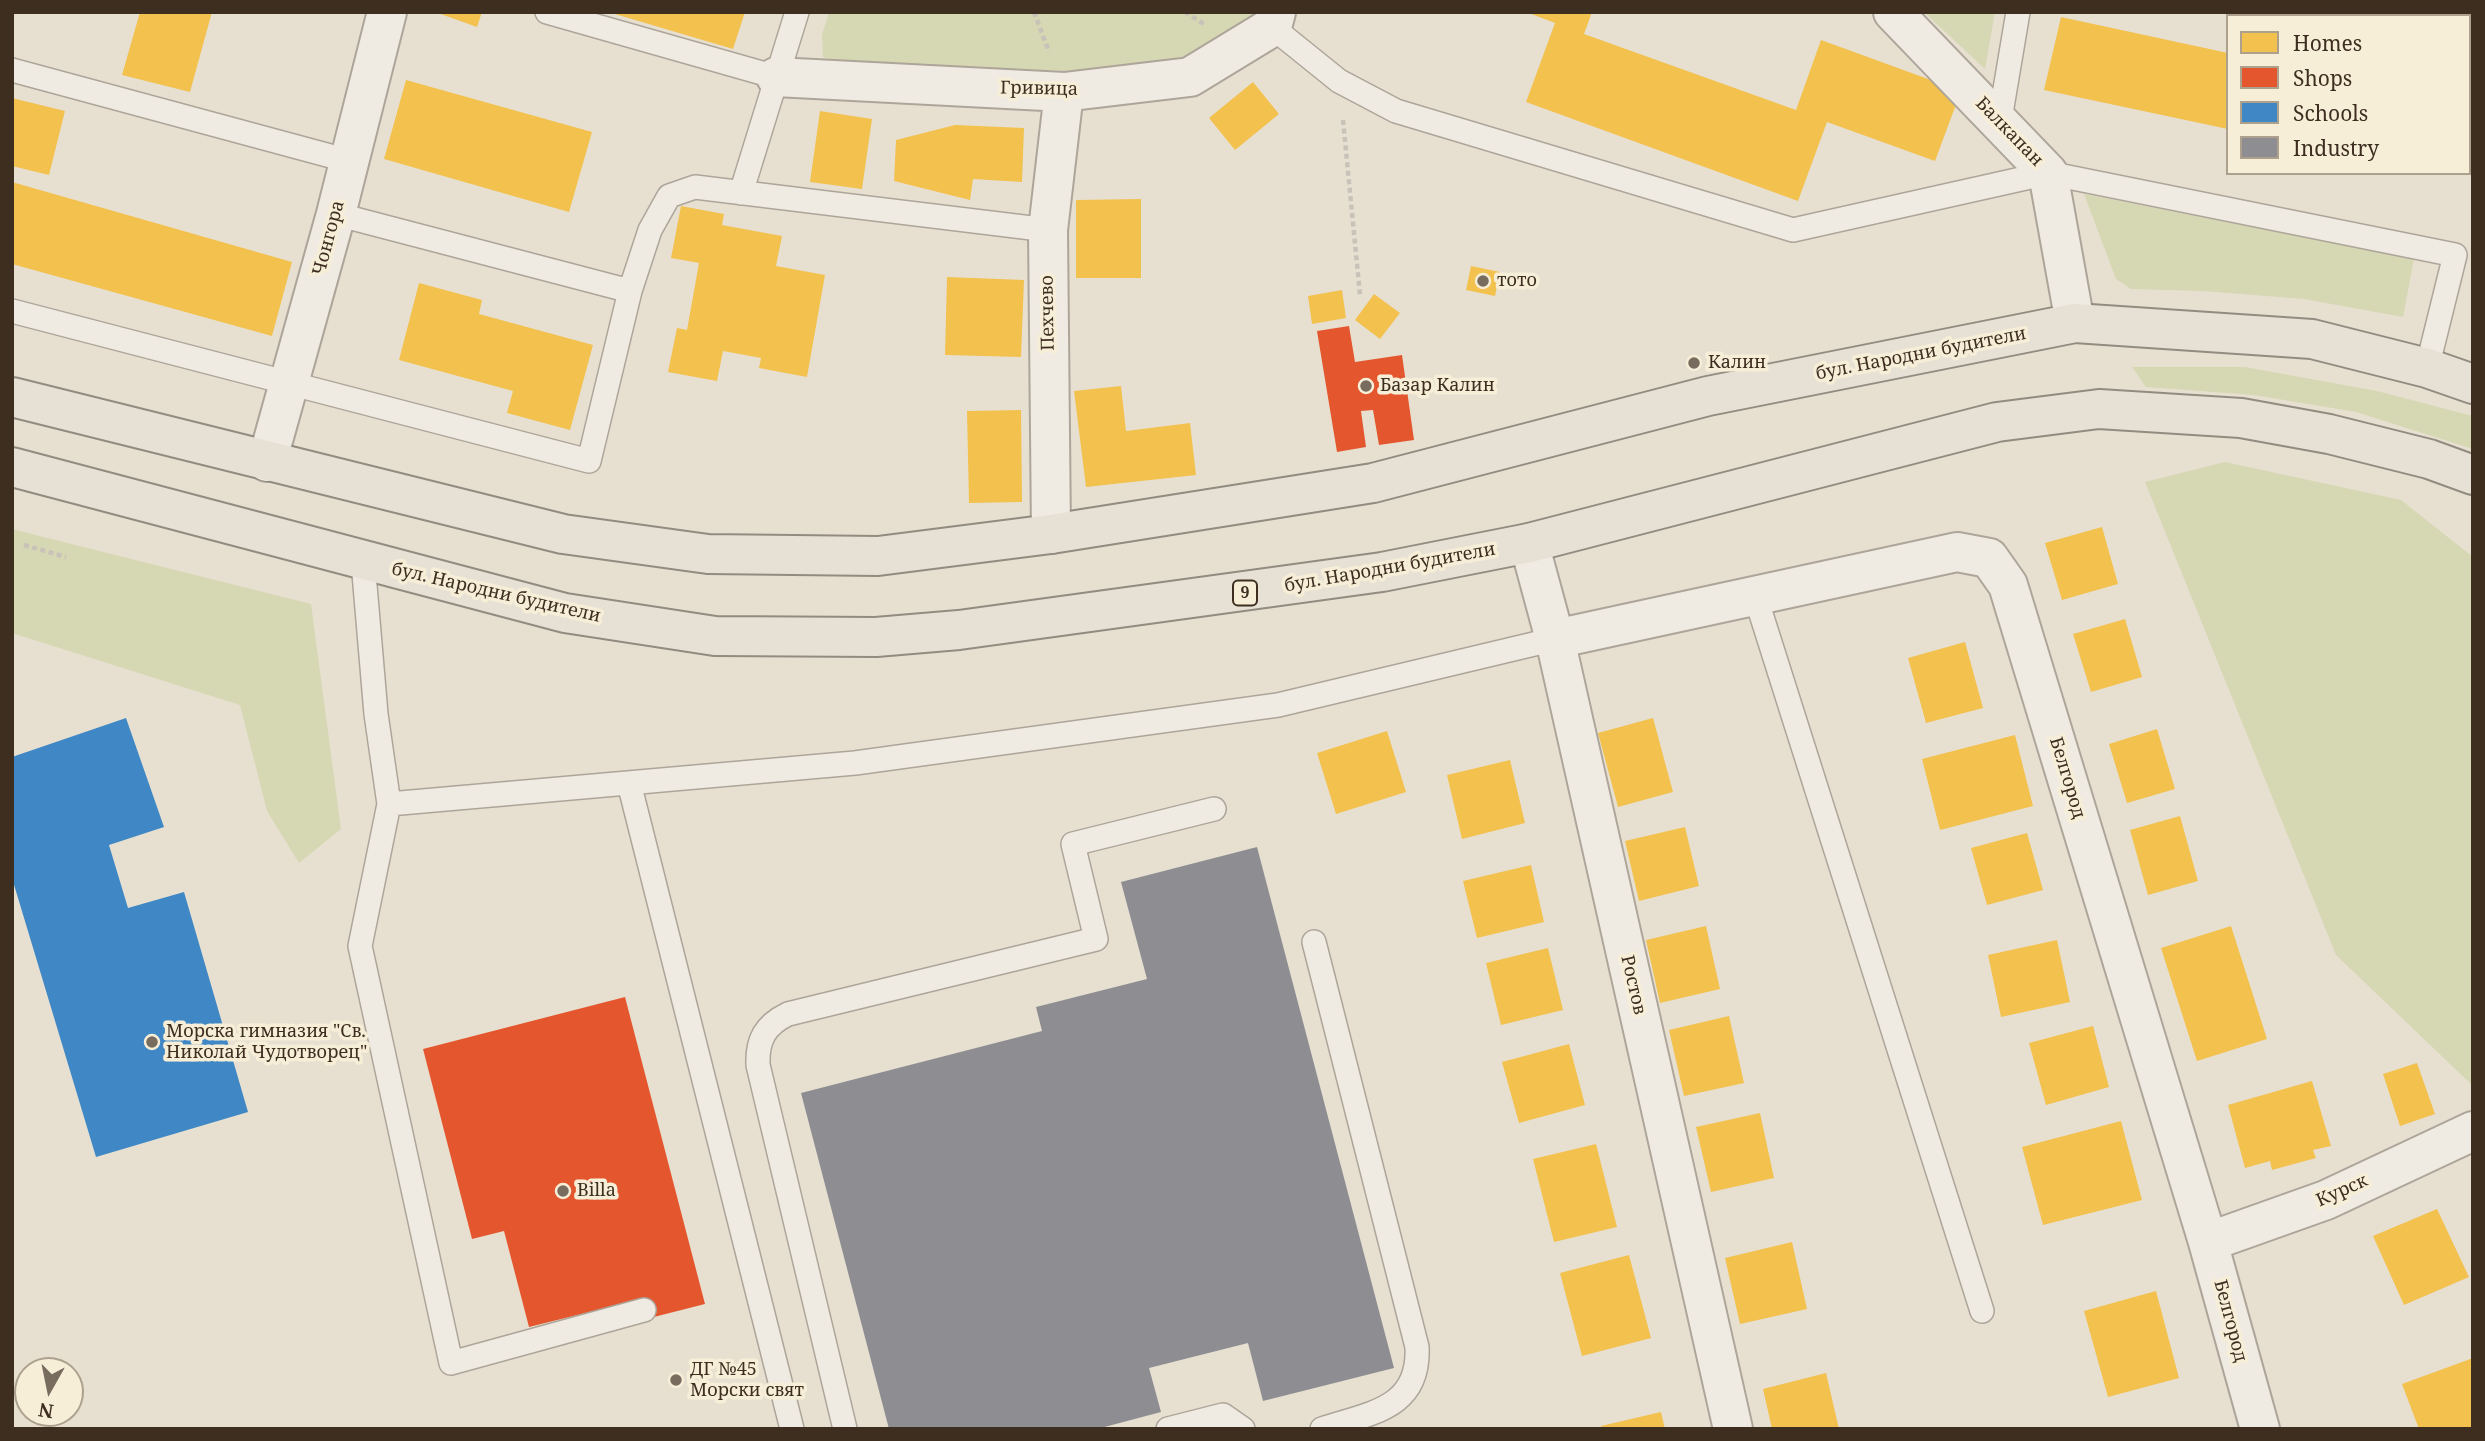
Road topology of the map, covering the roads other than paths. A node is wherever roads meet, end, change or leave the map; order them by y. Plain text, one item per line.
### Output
1 (387, 12) edge
2 (547, 12) edge
3 (797, 12) edge
4 (1894, 12) edge
5 (2018, 12) edge
6 (1274, 20) edge
7 (12, 70) edge
8 (776, 77) junction
9 (1064, 93) junction
10 (1998, 125) junction
11 (349, 161) junction
12 (2048, 173) junction
13 (741, 193) junction
14 (336, 214) junction
15 (1048, 230) junction
16 (630, 291) junction
17 (12, 311) edge
18 (2075, 323) junction
19 (2427, 368) junction
20 (288, 384) junction
21 (2473, 384) edge
22 (12, 397) edge
23 (267, 462) junction
24 (12, 467) edge
25 (2473, 475) edge
26 (1051, 534) junction
27 (1529, 543) junction
28 (363, 562) junction
29 (1755, 595) junction
30 (1555, 639) junction
31 (629, 783) junction
32 (389, 804) junction
33 (1214, 809) dead end
34 (1314, 942) dead end
35 (2473, 1131) edge
36 (2208, 1242) junction
37 (644, 1310) dead end
38 (1982, 1311) dead end
39 (792, 1429) edge
40 (845, 1429) edge
41 (1168, 1429) edge
42 (1243, 1429) edge
43 (1322, 1429) edge
44 (1733, 1429) edge
45 (2260, 1429) edge

1 - 11 street, Чонгора
2 - 8 lane
3 - 8 lane
4 - 10 street, Балкапан
5 - 10 lane
6 - 9 street, Гривица
6 - 12 lane
7 - 11 lane
8 - 9 street, Гривица
8 - 13 lane
9 - 15 street, Пехчево
10 - 12 street, Балкапан
11 - 14 street, Чонгора
12 - 18 street, Балкапан
12 - 19 lane
13 - 15 lane
13 - 16 lane
14 - 16 lane
14 - 20 street, Чонгора
15 - 26 street, Пехчево
16 - 20 lane
17 - 20 lane
18 - 19 main road, бул. Народни будители
18 - 26 main road, бул. Народни будители
19 - 21 main road, бул. Народни будители
20 - 23 street, Чонгора
22 - 23 main road, бул. Народни будители
23 - 26 main road, бул. Народни будители
24 - 28 main road, бул. Народни будители / 9
25 - 27 main road, бул. Народни будители / 9
27 - 28 main road, бул. Народни будители / 9
27 - 30 street, Ростов
28 - 32 lane
29 - 30 street, Белгород
29 - 36 street, Белгород
29 - 38 lane
30 - 31 lane
30 - 44 street, Ростов
31 - 32 lane
31 - 39 lane
32 - 37 lane
33 - 40 lane
34 - 43 lane
35 - 36 street, Курск
36 - 45 street, Белгород
41 - 42 lane

